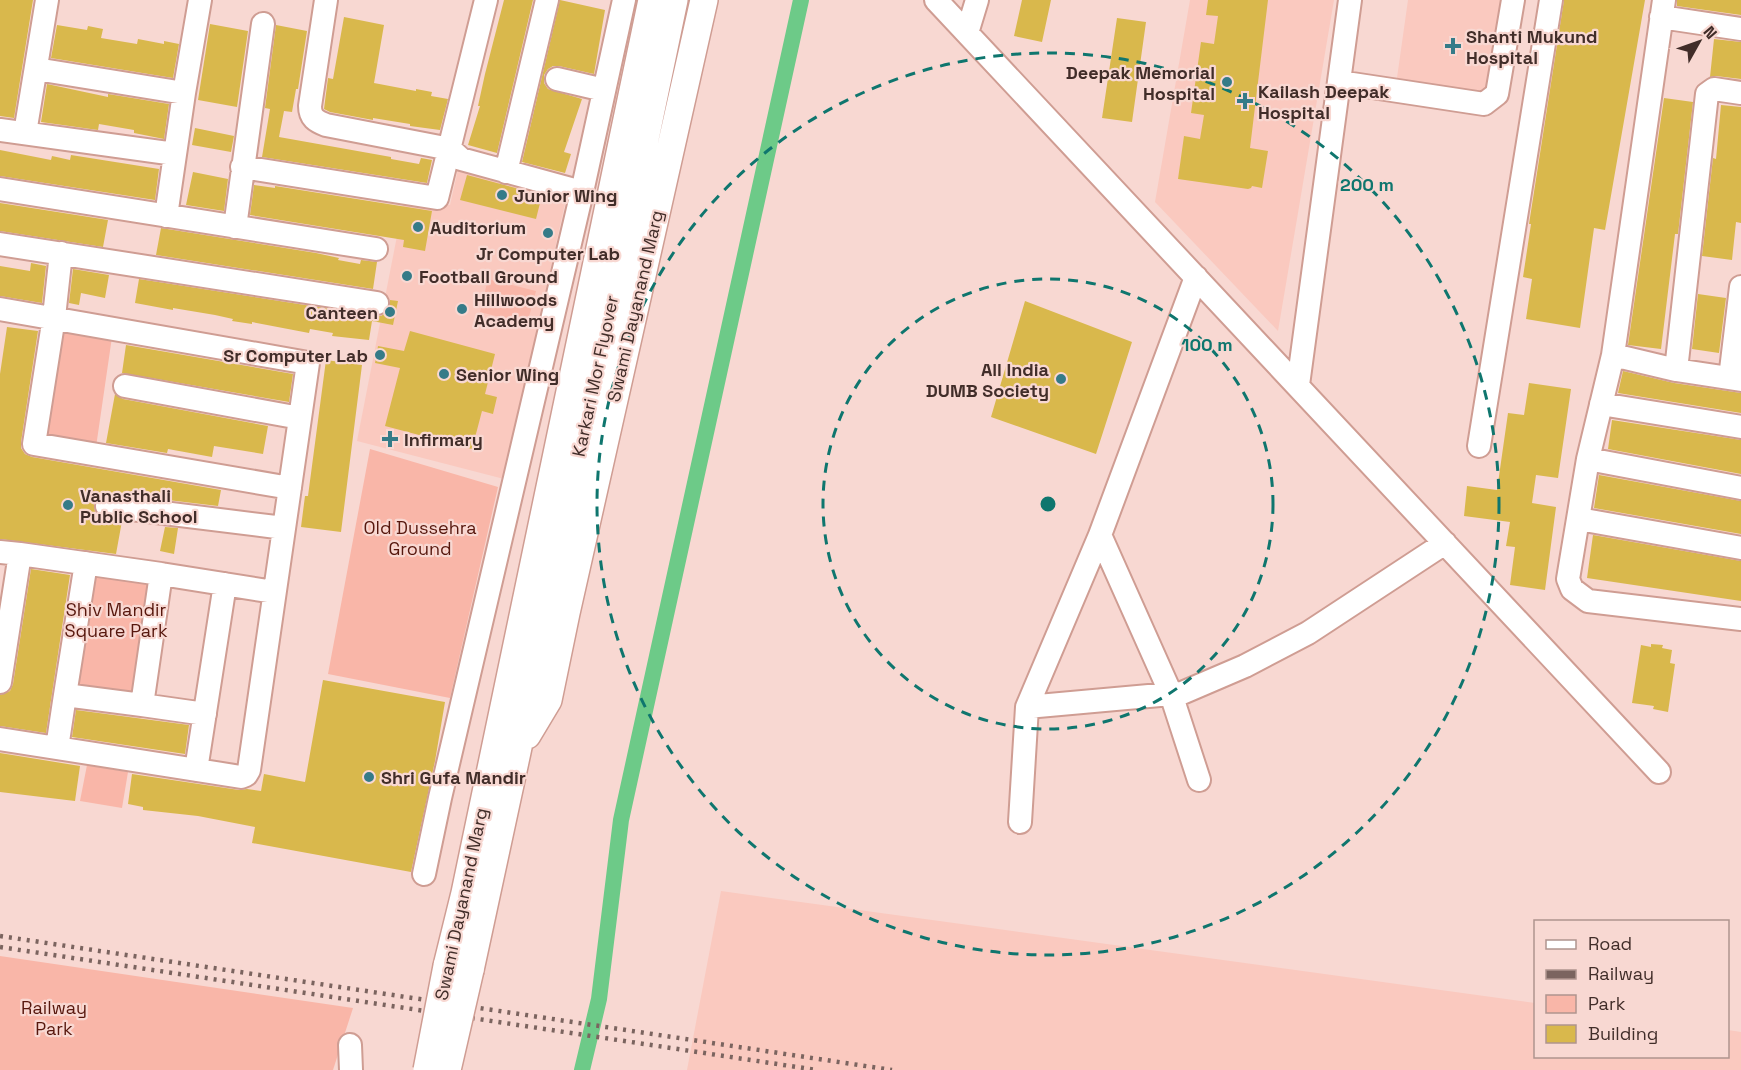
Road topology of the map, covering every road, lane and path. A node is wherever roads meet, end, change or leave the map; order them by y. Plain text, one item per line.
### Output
1 (47, 0) edge
2 (200, 0) edge
3 (326, 0) edge
4 (486, 0) edge
5 (547, 0) edge
6 (624, 0) edge
7 (636, 0) edge
8 (652, 0) edge
9 (674, 0) edge
10 (704, 0) edge
11 (936, 0) edge
12 (977, 0) edge
13 (1350, 0) edge
14 (1513, 0) edge
15 (1551, 0) edge
16 (1663, 8) edge
17 (263, 24) dead end
18 (1741, 29) edge
19 (968, 33) junction
20 (36, 69) junction
21 (557, 79) dead end
22 (1339, 82) junction
23 (604, 90) junction
24 (184, 93) junction
25 (1741, 93) edge
26 (0, 130) edge
27 (26, 133) junction
28 (450, 149) junction
29 (175, 154) junction
30 (242, 167) junction
31 (506, 172) junction
32 (0, 189) edge
33 (582, 192) junction
34 (166, 216) junction
35 (235, 227) junction
36 (0, 244) edge
37 (376, 249) dead end
38 (61, 253) junction
39 (1196, 277) junction
40 (1741, 287) edge
41 (377, 303) dead end
42 (1, 313) edge
43 (54, 317) junction
44 (1613, 356) junction
45 (1676, 370) junction
46 (1736, 379) edge
47 (1298, 385) junction
48 (124, 386) dead end
49 (1601, 404) junction
50 (300, 418) junction
51 (1741, 427) edge
52 (1479, 446) dead end
53 (1588, 459) junction
54 (290, 488) junction
55 (1741, 488) edge
56 (107, 506) dead end
57 (1579, 519) junction
58 (284, 528) junction
59 (1100, 535) junction
60 (1445, 543) junction
61 (1741, 548) edge
62 (10, 553) edge
63 (86, 563) junction
64 (161, 574) junction
65 (225, 584) junction
66 (274, 592) junction
67 (1741, 619) edge
68 (0, 682) edge
69 (1171, 694) junction
70 (65, 695) junction
71 (142, 705) junction
72 (1027, 707) junction
73 (205, 714) junction
74 (512, 714) junction
75 (0, 739) edge
76 (506, 745) junction
77 (57, 748) junction
78 (196, 770) junction
79 (1659, 772) dead end
80 (241, 777) junction
81 (263, 780) dead end
82 (1199, 780) dead end
83 (1020, 822) dead end
84 (424, 874) dead end
85 (459, 968) junction
86 (350, 1044) dead end
87 (351, 1070) edge
88 (427, 1070) edge
89 (447, 1070) edge

1 - 20 street
2 - 24 street
3 - 28 street
4 - 28 street
5 - 31 street
6 - 23 street
7 - 76 main road
8 - 74 main road, Karkari Mor Flyover
9 - 74 main road, Karkari Mor Flyover
10 - 76 main road, Swami Dayanand Marg
11 - 19 street
12 - 19 street
13 - 22 street
14 - 22 street
15 - 52 street
16 - 18 street
16 - 44 street
17 - 30 street
19 - 39 street
20 - 24 street
20 - 27 street
21 - 23 street
22 - 47 street
23 - 33 street
24 - 29 street
25 - 45 street
26 - 27 street
27 - 29 street
28 - 30 street
28 - 31 street
29 - 34 street
30 - 35 street
31 - 33 street
32 - 34 street
33 - 84 street
34 - 35 street
35 - 37 street
36 - 38 street
38 - 41 street
38 - 43 street
39 - 47 street
39 - 59 street
40 - 46 street
42 - 43 street
43 - 50 street
43 - 54 street
44 - 45 street
44 - 49 street
45 - 46 street
47 - 60 street
48 - 50 street
49 - 51 street
49 - 53 street
50 - 54 street
53 - 55 street
53 - 57 street
54 - 58 street
56 - 58 street
57 - 61 street
57 - 67 street
58 - 66 street
59 - 69 street
59 - 72 street
60 - 69 street
60 - 79 street
62 - 63 street
62 - 68 street
63 - 64 street
63 - 70 street
64 - 65 street
64 - 71 street
65 - 66 street
65 - 73 street
66 - 80 street
69 - 72 street
69 - 82 street
70 - 71 street
70 - 77 street
71 - 73 street
72 - 83 street
73 - 78 street
74 - 76 main road, Karkari Mor Flyover
75 - 77 street
76 - 85 main road, Swami Dayanand Marg
77 - 78 street
78 - 80 street
80 - 81 street
85 - 88 main road, Swami Dayanand Marg, bridge
85 - 89 main road, Swami Dayanand Marg, bridge
86 - 87 street

